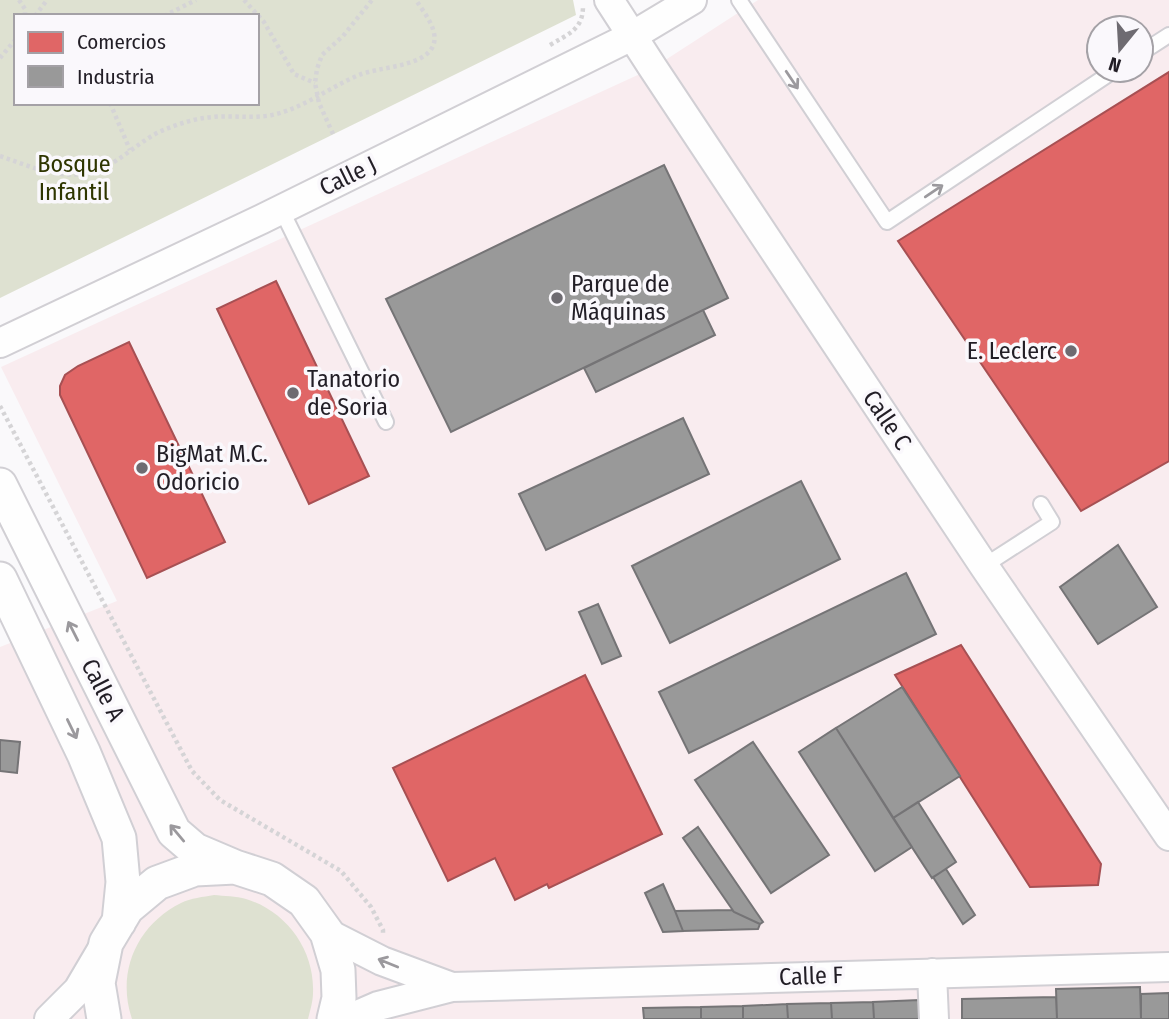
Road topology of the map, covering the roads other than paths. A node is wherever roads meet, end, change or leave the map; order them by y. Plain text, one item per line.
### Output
1 (609, 0) edge
2 (692, 0) edge
3 (739, 0) edge
4 (632, 36) junction
5 (1094, 84) edge
6 (281, 209) junction
7 (0, 343) edge
8 (386, 422) dead end
9 (0, 485) edge
10 (1041, 504) dead end
11 (984, 566) junction
12 (0, 579) edge
13 (1169, 836) edge
14 (234, 867) junction
15 (112, 932) junction
16 (327, 933) junction
17 (1169, 967) edge
18 (932, 973) junction
19 (452, 987) junction
20 (49, 1019) edge
21 (104, 1019) edge
22 (334, 1019) edge
23 (348, 1019) edge
24 (934, 1019) edge

1 - 4 street, Calle C
2 - 4 street, Calle J
3 -> 5 lane
4 - 6 street, Calle J
4 - 11 street, Calle C
6 - 7 street, Calle J
6 - 8 lane
14 -> 9 street, Calle A
10 - 11 lane
11 - 13 street, Calle C
12 -> 15 street, Calle A
14 - 15 street
14 - 16 street
15 - 20 street
15 - 21 street, Calle A
19 -> 16 street, Calle F
16 - 22 street
17 - 18 street, Calle F
18 - 19 street, Calle F
18 - 24 street
19 - 23 street, Calle F

